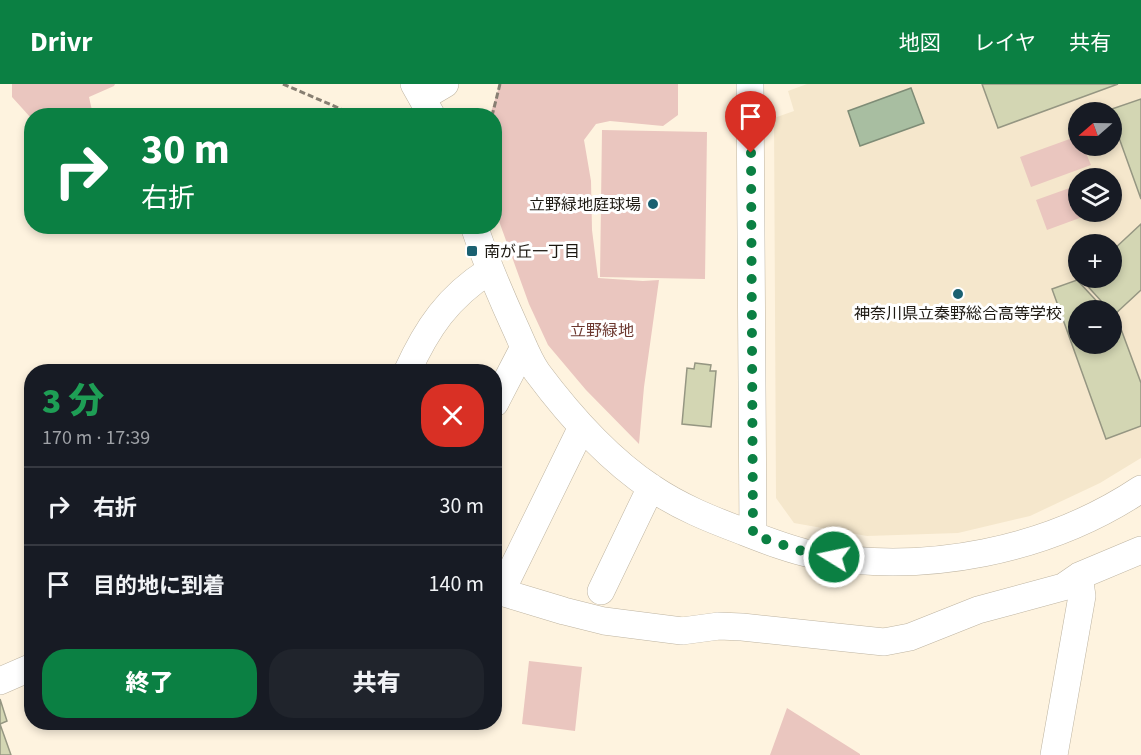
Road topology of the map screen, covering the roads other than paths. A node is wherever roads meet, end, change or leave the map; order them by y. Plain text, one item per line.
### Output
1 (750, 84) edge
2 (477, 234) edge
3 (489, 271) junction
4 (524, 347) junction
5 (411, 364) edge
6 (502, 389) edge
7 (582, 427) junction
8 (651, 487) junction
9 (1141, 489) edge
10 (753, 535) junction
11 (1141, 550) edge
12 (1079, 576) junction
13 (502, 584) edge
14 (601, 591) dead end
15 (502, 593) edge
16 (24, 670) edge
17 (0, 681) edge
18 (1054, 755) edge

1 - 10 street
2 - 3 street
3 - 4 street
3 - 5 street
4 - 6 street
4 - 7 street
7 - 8 street
7 - 13 street
8 - 10 street
8 - 14 street
9 - 10 street
11 - 12 street
12 - 15 street
12 - 18 street
16 - 17 street

